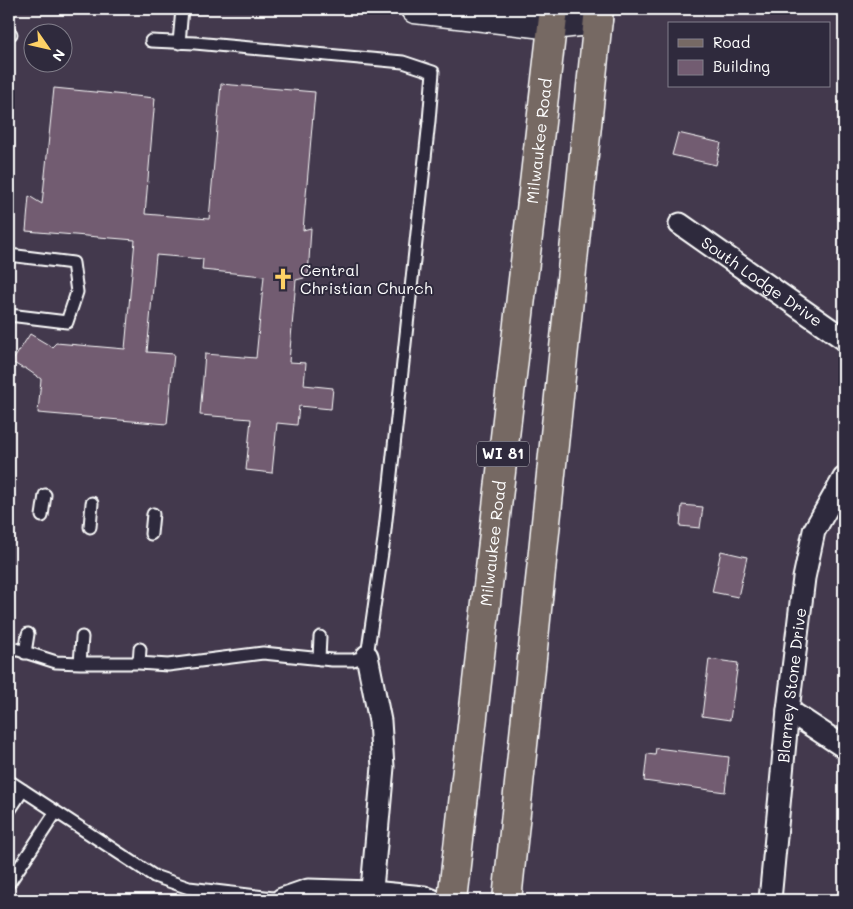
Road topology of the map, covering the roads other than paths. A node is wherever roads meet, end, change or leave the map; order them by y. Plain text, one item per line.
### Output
1 (182, 9) edge
2 (415, 9) edge
3 (590, 12) edge
4 (553, 17) edge
5 (151, 41) dead end
6 (179, 43) junction
7 (680, 224) dead end
8 (9, 255) edge
9 (9, 315) edge
10 (844, 339) edge
11 (844, 478) edge
12 (45, 495) dead end
13 (92, 503) dead end
14 (153, 514) dead end
15 (42, 516) dead end
16 (90, 527) dead end
17 (151, 534) dead end
18 (28, 634) dead end
19 (82, 637) dead end
20 (320, 638) dead end
21 (9, 647) edge
22 (140, 649) dead end
23 (25, 653) junction
24 (367, 656) junction
25 (319, 659) junction
26 (80, 663) junction
27 (138, 663) junction
28 (788, 710) junction
29 (844, 747) edge
30 (9, 780) edge
31 (23, 790) junction
32 (9, 811) edge
33 (56, 812) junction
34 (9, 883) edge
35 (371, 896) edge
36 (283, 900) edge
37 (432, 900) edge
38 (452, 900) edge
39 (507, 900) edge
40 (770, 900) edge

1 - 6 lane
2 - 4 street
3 - 4 street
3 - 39 main road, WI 81
4 - 38 main road, Milwaukee Road / WI 81
5 - 6 lane
6 - 24 lane
7 - 10 street, South Lodge Drive
8 - 9 lane
11 - 28 street, Blarney Stone Drive
12 - 15 lane
13 - 16 lane
14 - 17 lane
18 - 23 lane
19 - 26 lane
20 - 25 lane
21 - 23 lane
22 - 27 lane
23 - 26 lane
24 - 25 lane
24 - 35 street
25 - 27 lane
26 - 27 lane
28 - 29 street
28 - 40 street, Blarney Stone Drive
30 - 31 lane
31 - 32 lane
31 - 33 lane
33 - 34 lane
33 - 36 lane
35 - 36 street
35 - 37 street

